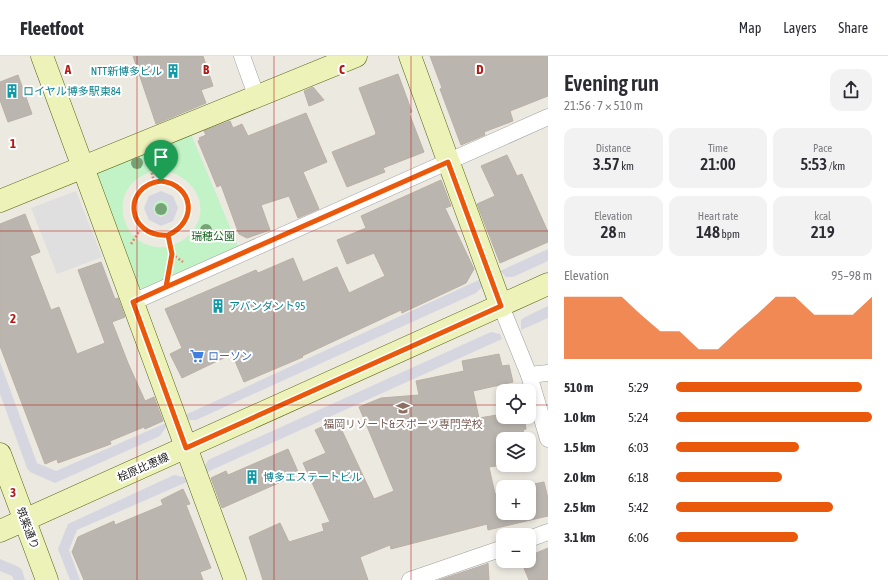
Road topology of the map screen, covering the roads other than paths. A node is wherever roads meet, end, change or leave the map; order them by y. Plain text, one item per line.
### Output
1 (42, 56) edge
2 (242, 56) edge
3 (356, 56) edge
4 (410, 56) edge
5 (256, 95) junction
6 (548, 117) edge
7 (448, 162) junction
8 (84, 166) junction
9 (0, 201) edge
10 (548, 284) edge
11 (133, 302) junction
12 (501, 306) junction
13 (548, 373) edge
14 (529, 375) junction
15 (548, 439) edge
16 (186, 448) junction
17 (0, 454) edge
18 (25, 520) junction
19 (0, 531) edge
20 (548, 532) edge
21 (536, 536) edge
22 (496, 550) edge
23 (47, 580) edge
24 (235, 580) edge
25 (410, 580) edge

1 - 8 street
2 - 5 street
3 - 5 street
4 - 7 street
5 - 8 street
6 - 7 street
7 - 11 street
7 - 12 street
8 - 9 street
8 - 11 street
10 - 12 street, 桧原比恵線
11 - 16 street
12 - 14 street
12 - 16 street, 桧原比恵線
13 - 14 street
14 - 15 street
16 - 18 street, 桧原比恵線
16 - 24 street
17 - 18 street, 筑紫通り
18 - 19 street, 桧原比恵線
18 - 23 street, 筑紫通り
20 - 21 street
22 - 25 street

